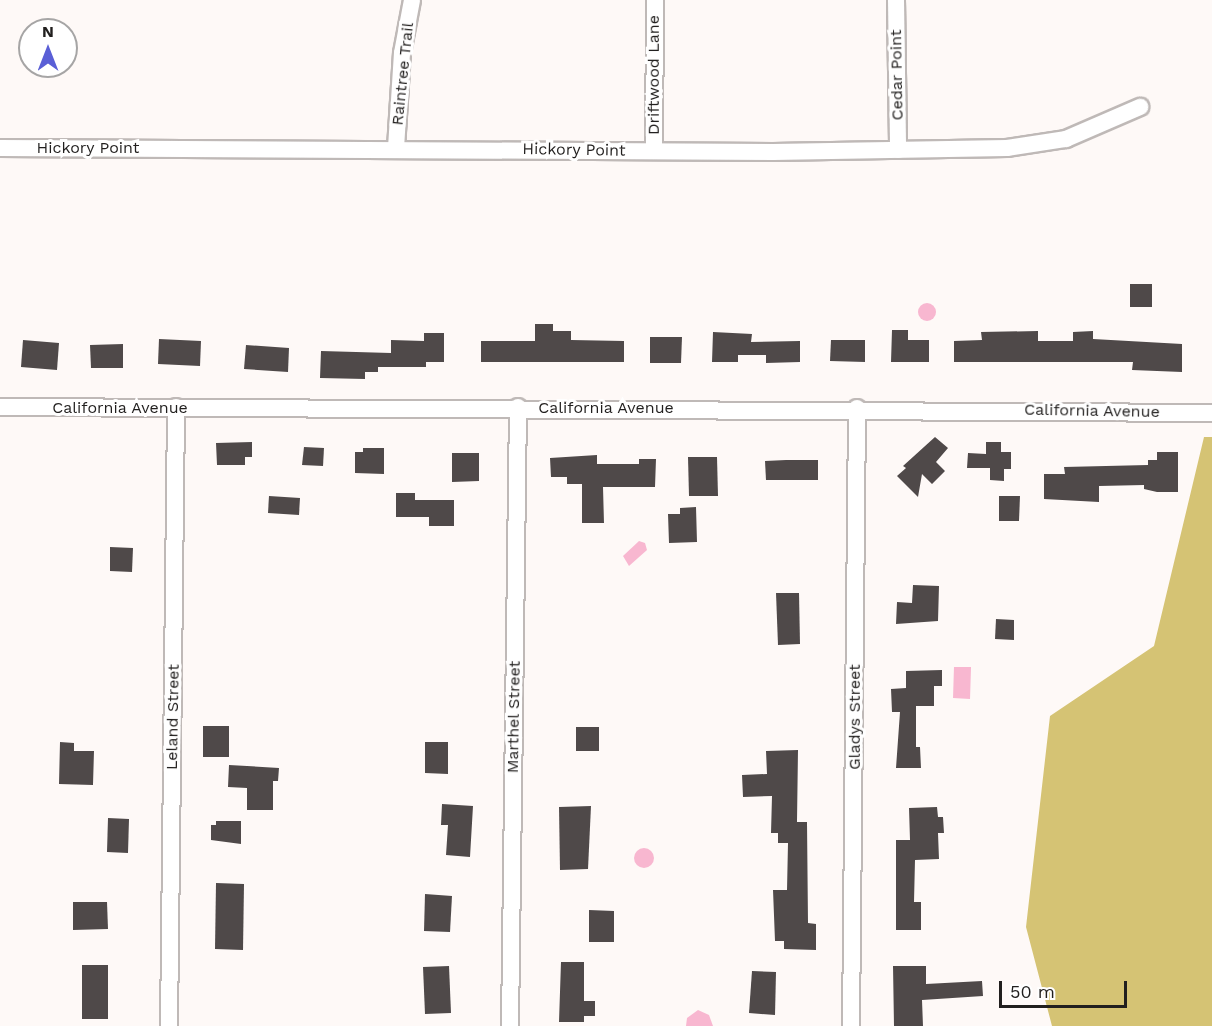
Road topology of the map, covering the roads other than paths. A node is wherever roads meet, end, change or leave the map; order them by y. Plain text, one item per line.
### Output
1 (412, 0) edge
2 (655, 0) edge
3 (896, 0) edge
4 (1140, 107) dead end
5 (0, 148) edge
6 (396, 148) junction
7 (654, 150) junction
8 (898, 150) junction
9 (0, 406) edge
10 (176, 407) junction
11 (518, 407) junction
12 (857, 408) junction
13 (1212, 413) edge
14 (169, 1026) edge
15 (510, 1026) edge
16 (851, 1026) edge

1 - 6 street, Raintree Trail
2 - 7 street, Driftwood Lane
3 - 8 street, Cedar Point
4 - 8 street, Hickory Point
5 - 6 street, Hickory Point
6 - 7 street, Hickory Point
7 - 8 street, Hickory Point
9 - 10 street, California Avenue
10 - 11 street, California Avenue
10 - 14 street, Leland Street
11 - 12 street, California Avenue
11 - 15 street, Marthel Street
12 - 13 street, California Avenue
12 - 16 street, Gladys Street

